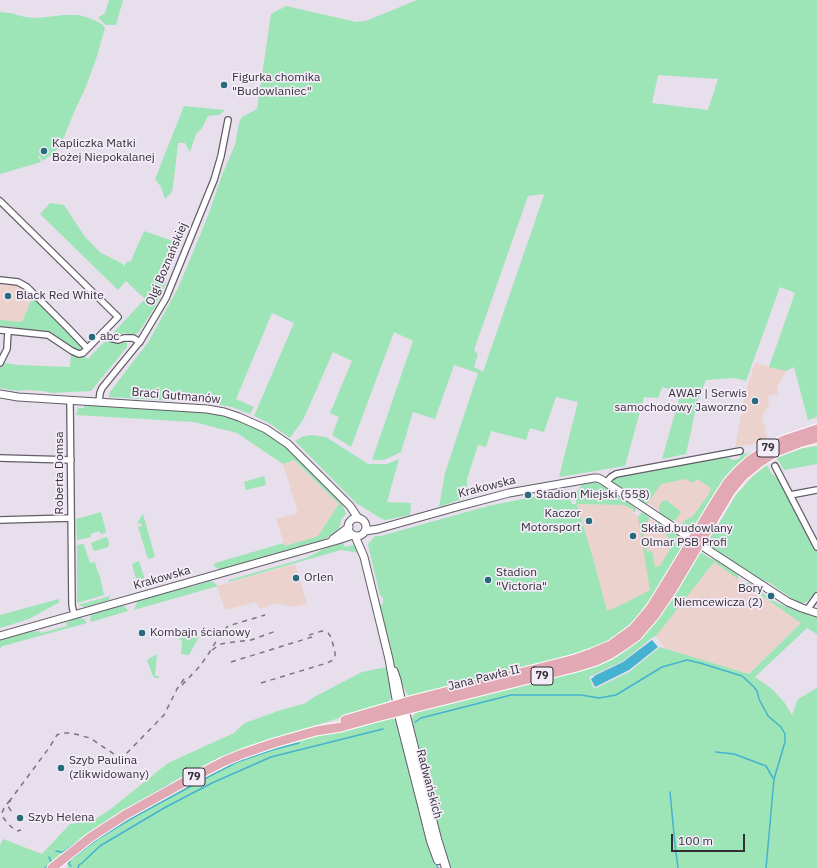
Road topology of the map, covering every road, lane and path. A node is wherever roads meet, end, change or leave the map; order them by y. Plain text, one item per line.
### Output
1 (228, 120) dead end
2 (0, 201) edge
3 (0, 280) edge
4 (0, 330) edge
5 (8, 331) junction
6 (103, 332) junction
7 (140, 342) junction
8 (87, 348) junction
9 (0, 363) edge
10 (0, 394) edge
11 (70, 400) junction
12 (100, 402) junction
13 (817, 430) edge
14 (817, 438) edge
15 (740, 451) dead end
16 (0, 458) edge
17 (71, 460) junction
18 (775, 466) dead end
19 (606, 483) junction
20 (817, 490) edge
21 (790, 495) junction
22 (345, 501) junction
23 (71, 518) junction
24 (358, 518) junction
25 (0, 520) edge
26 (365, 523) junction
27 (350, 524) junction
28 (388, 526) junction
29 (359, 534) junction
30 (330, 542) junction
31 (695, 542) junction
32 (817, 545) edge
33 (817, 596) edge
34 (807, 610) junction
35 (817, 613) edge
36 (74, 615) junction
37 (0, 636) edge
38 (389, 659) junction
39 (400, 693) junction
40 (413, 704) junction
41 (400, 708) junction
42 (407, 722) junction
43 (52, 868) edge
44 (441, 868) edge
45 (446, 868) edge

1 - 7 street, Olgi Boznańskiej
2 - 6 street
3 - 8 street
4 - 5 street
5 - 8 street
5 - 9 street
6 - 7 street
6 - 8 street
7 - 12 street, Olgi Boznańskiej
10 - 11 street
11 - 12 street, Braci Gutmanów
11 - 17 street, Roberta Domsa
12 - 22 street, Braci Gutmanów
13 - 31 main road, 79
14 - 31 main road, 79
15 - 19 street
16 - 17 street
17 - 23 street, Roberta Domsa
18 - 21 street
19 - 28 street, Krakowska
19 - 31 street
20 - 21 street
21 - 32 street
22 - 24 street, Braci Gutmanów
22 - 27 street
23 - 25 street
23 - 36 street, Roberta Domsa
24 - 26 street
24 - 27 street
26 - 28 street, Krakowska
26 - 29 street
27 - 29 street
27 - 30 street, Krakowska
28 - 29 street, Krakowska
29 - 30 street, Krakowska
29 - 38 street
30 - 36 street, Krakowska
31 - 34 street
31 - 40 main road, Jana Pawła II / 79
33 - 34 street
34 - 35 street
36 - 37 street, Krakowska
38 - 39 street
38 - 41 street
39 - 40 street
39 - 41 street
40 - 41 main road, Jana Pawła II / 79
40 - 42 main road
41 - 42 main road, Radwańskich
41 - 43 main road, Jana Pawła II / 79
41 - 44 main road, Radwańskich
42 - 45 main road, Radwańskich

